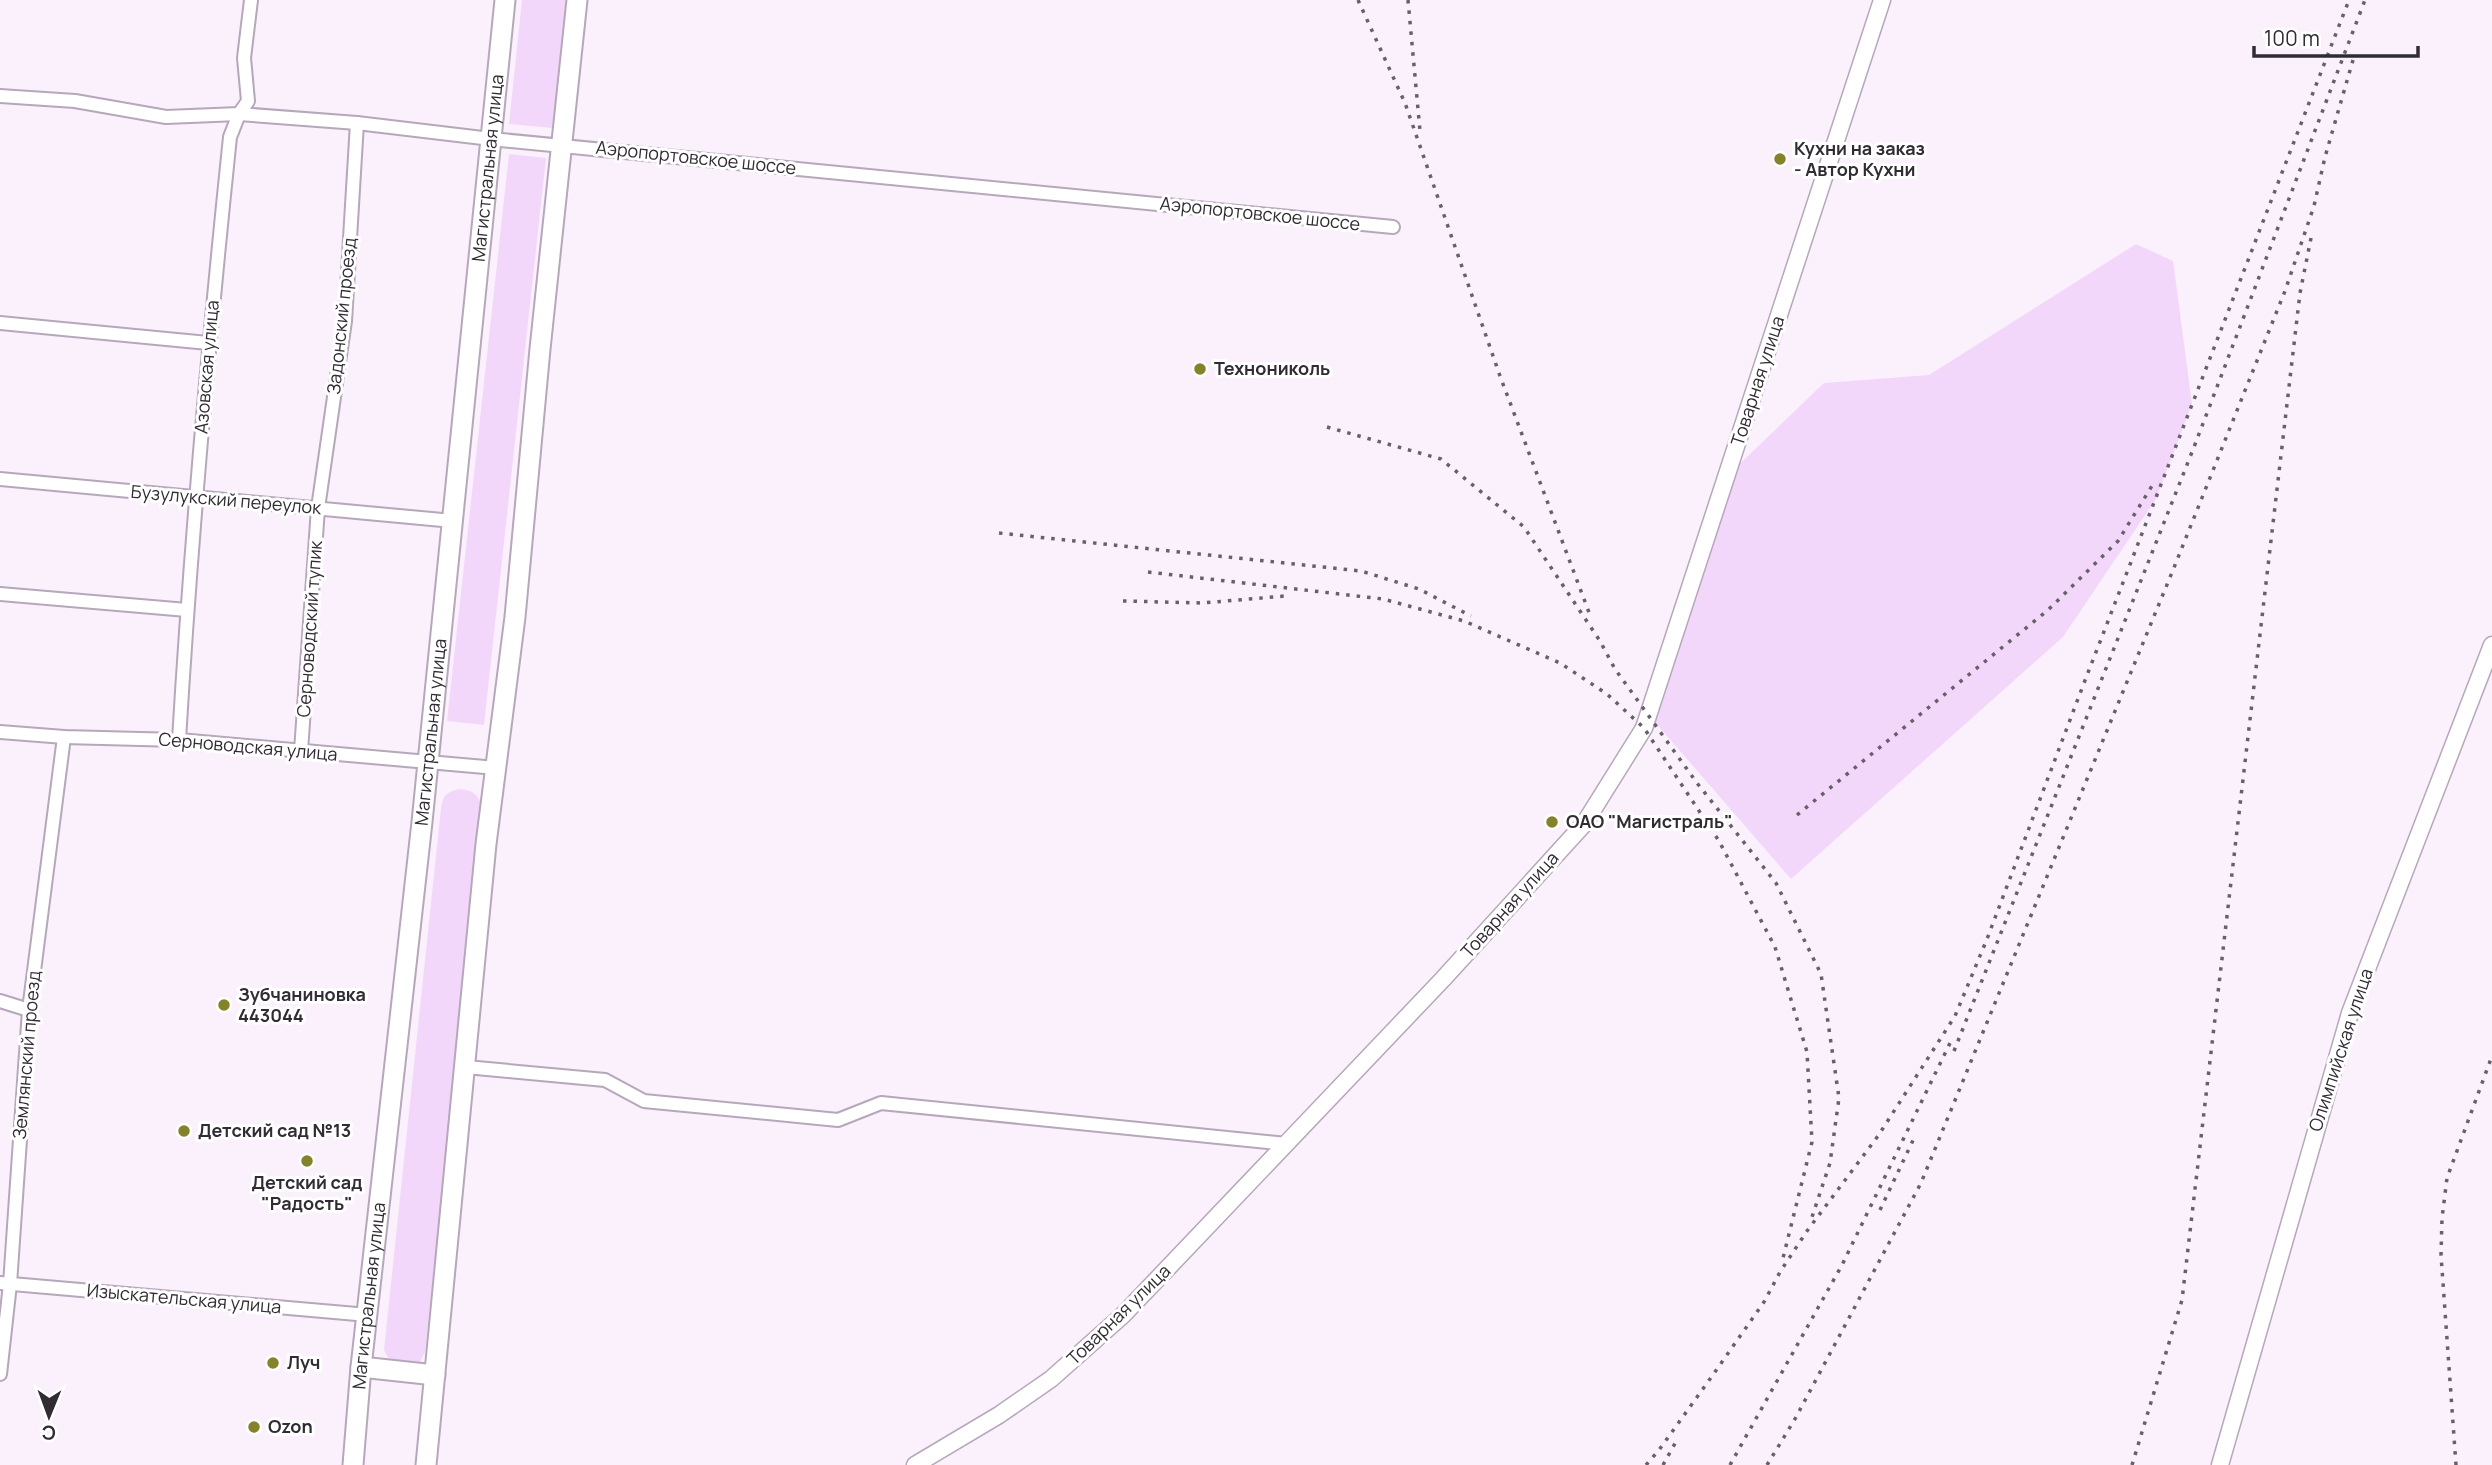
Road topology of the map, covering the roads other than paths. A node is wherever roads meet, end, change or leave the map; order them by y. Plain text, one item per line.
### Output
1 (251, 0) edge
2 (505, 0) edge
3 (577, 0) edge
4 (1882, 0) edge
5 (0, 96) edge
6 (239, 114) junction
7 (357, 123) junction
8 (491, 139) junction
9 (561, 145) junction
10 (1393, 227) dead end
11 (0, 323) edge
12 (208, 343) junction
13 (0, 479) edge
14 (196, 497) junction
15 (318, 508) junction
16 (453, 521) junction
17 (0, 594) edge
18 (187, 610) junction
19 (2492, 645) edge
20 (0, 732) edge
21 (64, 737) junction
22 (179, 740) junction
23 (301, 751) junction
24 (428, 761) junction
25 (496, 768) junction
26 (0, 1001) edge
27 (29, 1010) junction
28 (466, 1067) junction
29 (1287, 1144) junction
30 (5, 1283) edge
31 (369, 1315) junction
32 (361, 1367) junction
33 (0, 1374) edge
34 (435, 1375) junction
35 (353, 1465) edge
36 (426, 1465) edge
37 (915, 1465) edge
38 (2220, 1465) edge

1 - 6 street, Азовская улица
2 - 8 main road, Магистральная улица
3 - 9 main road
4 - 29 street, Товарная улица
5 - 6 street, Аэропортовское шоссе
6 - 7 street, Аэропортовское шоссе
6 - 12 street, Азовская улица
7 - 8 street, Аэропортовское шоссе
7 - 15 street, Задонский проезд
8 - 9 street, Аэропортовское шоссе
8 - 16 main road, Магистральная улица
9 - 10 street, Аэропортовское шоссе
9 - 25 main road
11 - 12 street
12 - 14 street, Азовская улица
13 - 14 street, Бузулукский переулок
14 - 15 street, Бузулукский переулок
14 - 18 street, Азовская улица
15 - 16 street, Бузулукский переулок
15 - 23 street, Серноводский тупик
16 - 24 main road, Магистральная улица
17 - 18 street
18 - 22 street, Азовская улица
19 - 38 street, Олимпийская улица
20 - 21 street, Серноводская улица
21 - 22 street, Серноводская улица
21 - 27 street, Землянский проезд
22 - 23 street, Серноводская улица
23 - 24 street, Серноводская улица
24 - 25 street, Серноводская улица
24 - 31 main road, Магистральная улица
25 - 28 main road
26 - 27 street
27 - 30 street, Землянский проезд
28 - 29 street
28 - 34 main road
29 - 37 street, Товарная улица
30 - 31 street, Изыскательская улица
30 - 33 street, Землянский проезд
31 - 32 main road, Магистральная улица
32 - 34 main road
32 - 35 main road, Магистральная улица
34 - 36 main road

